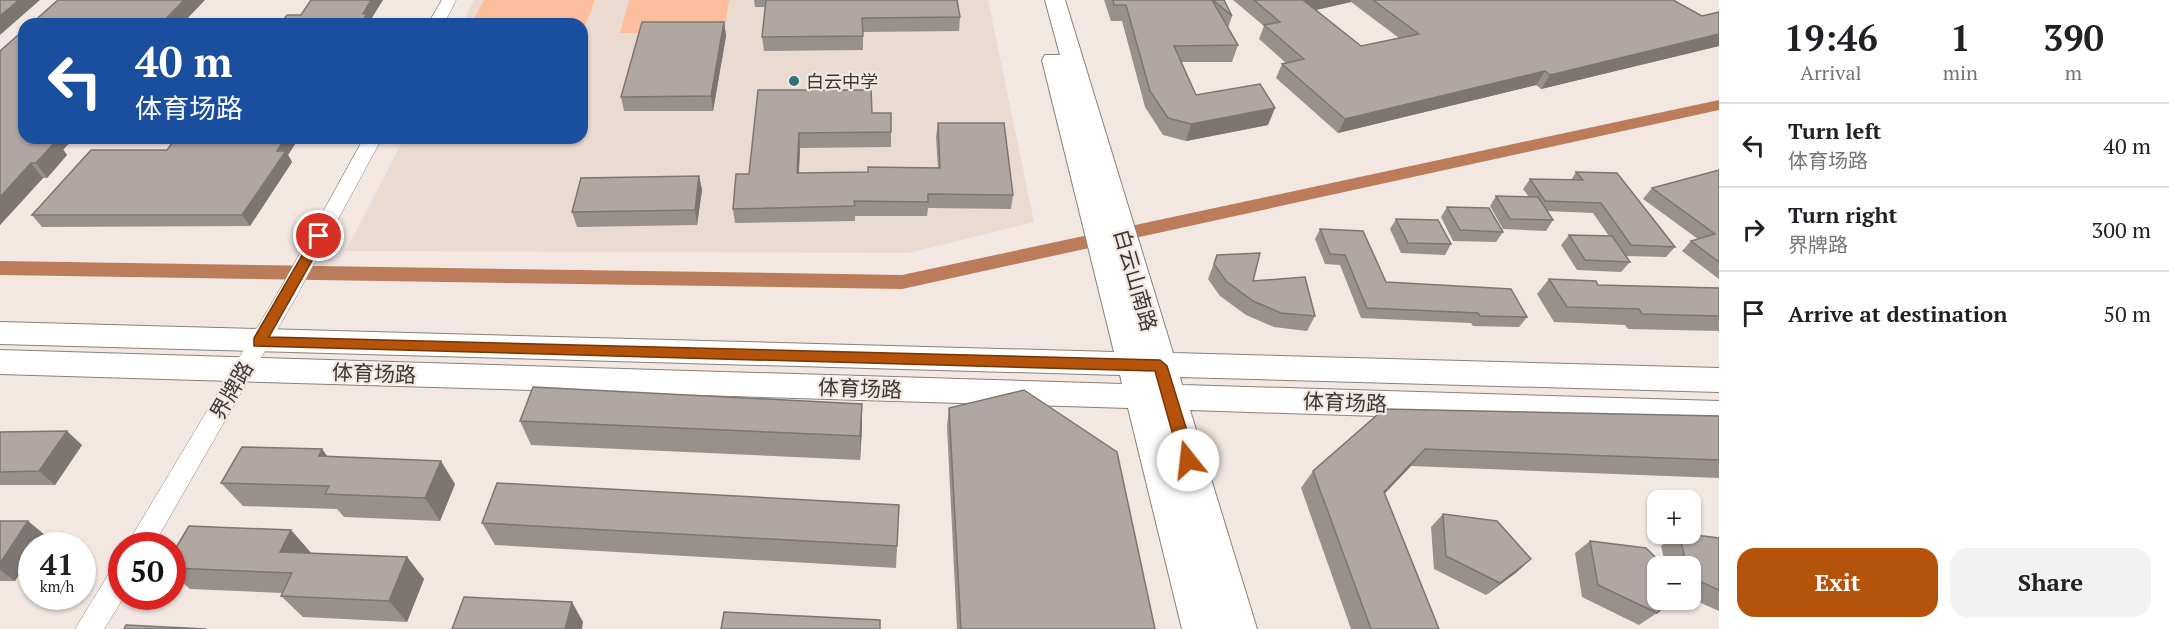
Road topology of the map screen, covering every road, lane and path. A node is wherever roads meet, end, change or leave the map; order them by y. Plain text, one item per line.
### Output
1 (449, 0) edge
2 (1037, 0) edge
3 (1055, 0) edge
4 (439, 18) edge
5 (370, 144) edge
6 (1103, 206) junction
7 (0, 333) edge
8 (259, 342) junction
9 (0, 362) edge
10 (1146, 365) junction
11 (243, 370) junction
12 (1719, 380) edge
13 (1155, 396) junction
14 (1719, 414) edge
15 (147, 532) edge
16 (108, 598) edge
17 (89, 629) edge
18 (1201, 629) edge
19 (1238, 629) edge

1 - 4 street
2 - 6 main road, 白云山南路
3 - 6 main road, 白云山南路
5 - 8 street, 界牌路
6 - 10 main road, 白云山南路
7 - 8 main road, 体育场路
8 - 10 main road, 体育场路
8 - 11 street, 界牌路
9 - 11 main road, 体育场路
10 - 12 main road, 体育场路
10 - 13 main road, 白云山南路
11 - 13 main road, 体育场路
11 - 15 street, 界牌路
13 - 14 main road, 体育场路
13 - 18 main road, 白云山南路
13 - 19 main road, 白云山南路
16 - 17 street

